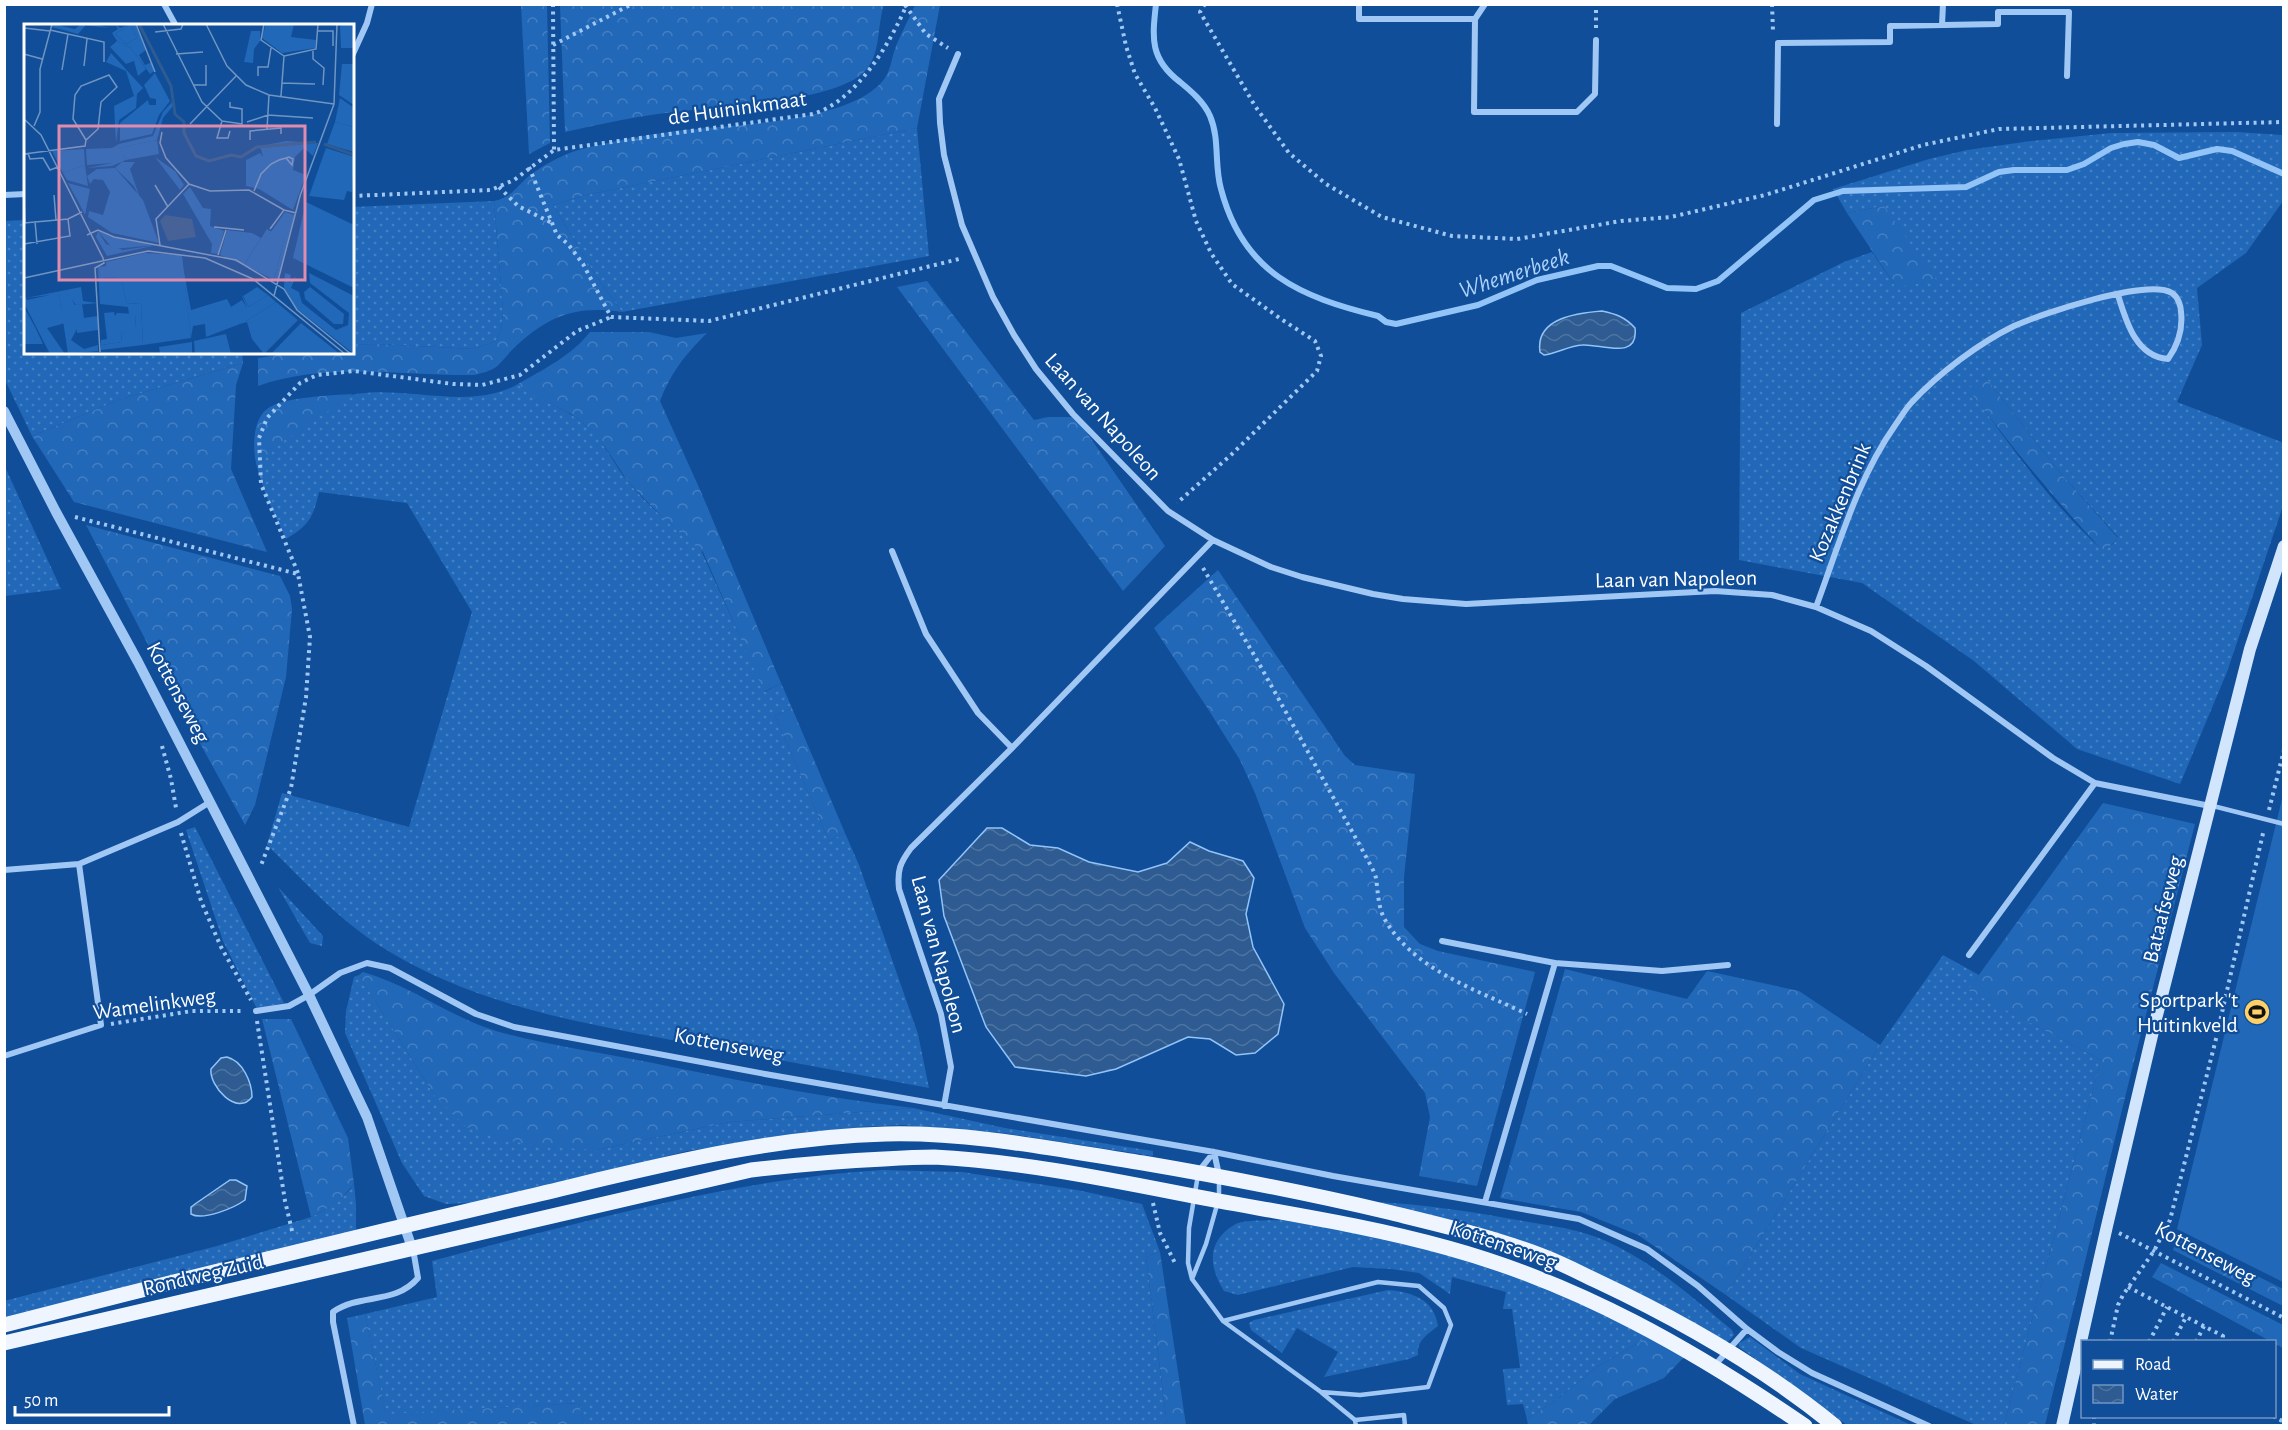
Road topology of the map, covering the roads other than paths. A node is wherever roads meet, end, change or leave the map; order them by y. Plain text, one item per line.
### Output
1 (164, 4) edge
2 (372, 4) edge
3 (1359, 4) edge
4 (1485, 4) edge
5 (1943, 4) edge
6 (1475, 19) junction
7 (175, 24) edge
8 (1942, 25) junction
9 (1596, 40) road end
10 (354, 52) edge
11 (958, 54) road end
12 (2067, 75) dead end
13 (1777, 124) dead end
14 (24, 194) edge
15 (4, 195) edge
16 (2118, 295) junction
17 (4, 411) edge
18 (1213, 540) junction
19 (2283, 546) edge
20 (892, 551) dead end
21 (1816, 607) junction
22 (1012, 748) junction
23 (2095, 783) junction
24 (210, 802) junction
25 (2210, 806) junction
26 (2283, 824) edge
27 (79, 864) junction
28 (4, 870) edge
29 (1442, 941) dead end
30 (1969, 955) dead end
31 (1555, 963) junction
32 (1728, 965) dead end
33 (309, 995) junction
34 (256, 1011) road end
35 (4, 1056) edge
36 (944, 1106) junction
37 (1214, 1152) junction
38 (1198, 1172) junction
39 (1220, 1176) junction
40 (1194, 1196) junction
41 (1218, 1201) junction
42 (1485, 1202) junction
43 (406, 1226) junction
44 (412, 1248) junction
45 (1192, 1279) junction
46 (1223, 1321) junction
47 (4, 1325) edge
48 (1747, 1329) junction
49 (2083, 1340) edge
50 (4, 1343) edge
51 (1727, 1351) junction
52 (2080, 1356) edge
53 (1715, 1365) junction
54 (1320, 1392) junction
55 (1356, 1423) edge
56 (354, 1425) edge
57 (1405, 1425) edge
58 (1805, 1425) edge
59 (1835, 1425) edge
60 (1929, 1425) edge
61 (2062, 1425) edge

1 - 7 street
2 - 10 street
3 - 6 street
4 - 6 street
5 - 8 street
6 - 9 street
8 - 12 street
8 - 13 street
11 - 18 street, Laan van Napoleon
14 - 15 street
16 - 16 street, Kozakkenbrink
16 - 21 street, Kozakkenbrink
17 - 24 street, Kottenseweg
18 - 21 street, Laan van Napoleon
18 - 22 street, Laan van Napoleon
19 - 25 main road, Bataafseweg
20 - 22 street
21 - 23 street, Laan van Napoleon
22 - 36 street, Laan van Napoleon
23 - 25 street, Laan van Napoleon
23 - 30 street
24 - 27 street
24 - 33 street, Kottenseweg
25 - 26 lane
25 - 49 main road, Bataafseweg
27 - 28 street
27 - 35 street, Wamelinkweg
29 - 31 street
31 - 32 street
31 - 42 street, Kottenseweg
33 - 34 street
33 - 36 street, Kottenseweg
33 - 43 street, Kottenseweg
36 - 37 street, Kottenseweg
37 - 38 street
37 - 39 street
37 - 42 street, Kottenseweg
38 - 39 main road, Kottenseweg
38 - 40 lane
38 - 43 main road, Kottenseweg
39 - 41 lane
39 - 51 main road, Kottenseweg
40 - 41 main road, Kottenseweg
40 - 44 main road, Kottenseweg
40 - 45 lane
41 - 45 lane
41 - 53 main road, Kottenseweg
42 - 48 street, Kottenseweg
43 - 44 street, Kottenseweg
43 - 47 main road, Rondweg Zuid
44 - 50 main road, Rondweg Zuid
44 - 56 street, Kottenseweg
45 - 46 lane
46 - 54 lane
46 - 54 lane
48 - 51 street
48 - 60 street, Kottenseweg
51 - 53 street
51 - 59 main road, Kottenseweg
52 - 61 main road, Bataafseweg
53 - 58 main road, Kottenseweg
54 - 55 lane
55 - 57 lane

